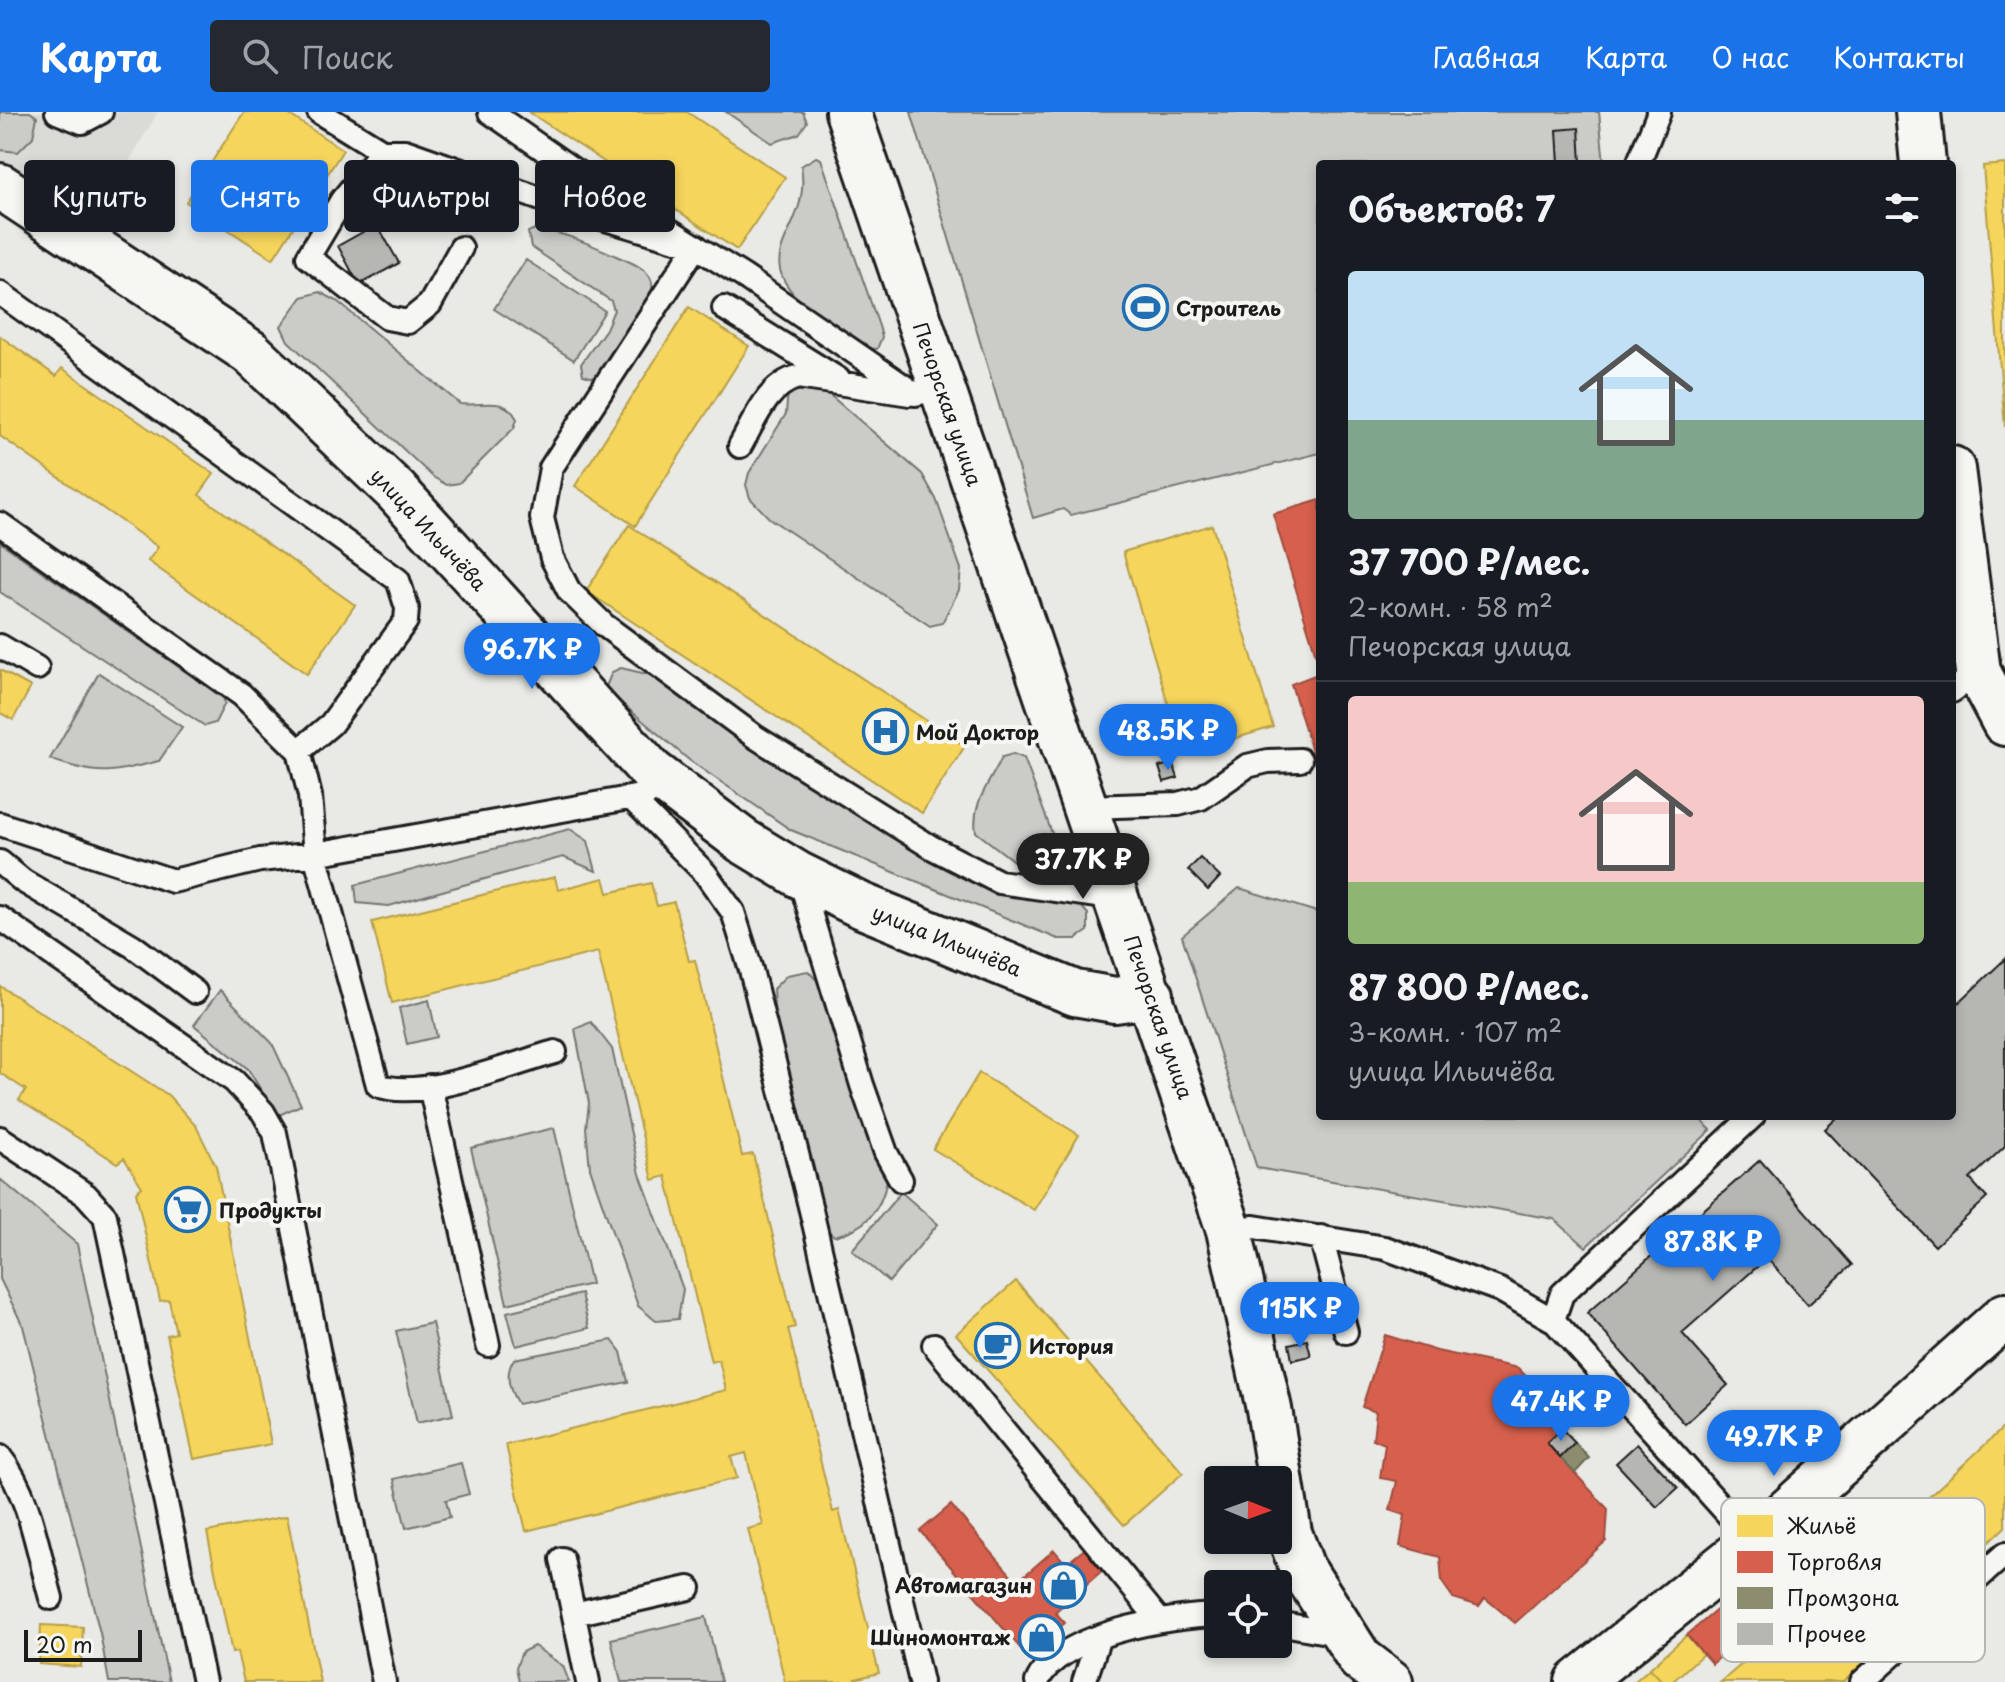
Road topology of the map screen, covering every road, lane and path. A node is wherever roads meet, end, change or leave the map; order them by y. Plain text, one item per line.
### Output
1 (57, 112) edge
2 (101, 112) edge
3 (319, 112) edge
4 (490, 112) edge
5 (848, 112) edge
6 (1659, 112) edge
7 (1918, 112) edge
8 (382, 151) junction
9 (1640, 160) edge
10 (1923, 160) edge
11 (0, 186) edge
12 (696, 246) junction
13 (461, 248) dead end
14 (0, 293) edge
15 (724, 308) dead end
16 (850, 386) junction
17 (929, 391) junction
18 (740, 446) dead end
19 (0, 524) edge
20 (1956, 534) edge
21 (0, 646) edge
22 (37, 668) dead end
23 (1965, 681) edge
24 (2004, 719) edge
25 (299, 751) junction
26 (1300, 760) dead end
27 (651, 794) junction
28 (1087, 807) junction
29 (0, 824) edge
30 (315, 854) junction
31 (0, 862) edge
32 (799, 875) junction
33 (1118, 899) junction
34 (0, 918) edge
35 (195, 992) dead end
36 (1151, 995) junction
37 (555, 1052) dead end
38 (430, 1086) junction
39 (1749, 1120) edge
40 (0, 1138) edge
41 (901, 1180) dead end
42 (1229, 1230) junction
43 (1321, 1237) junction
44 (2005, 1316) edge
45 (1553, 1320) junction
46 (1346, 1332) dead end
47 (488, 1345) dead end
48 (934, 1345) dead end
49 (0, 1457) edge
50 (1802, 1498) edge
51 (1721, 1506) edge
52 (2005, 1554) edge
53 (562, 1559) dead end
54 (1721, 1568) edge
55 (1985, 1572) edge
56 (689, 1588) dead end
57 (51, 1598) dead end
58 (574, 1614) junction
59 (1204, 1616) edge
60 (1159, 1620) junction
61 (1292, 1629) edge
62 (1098, 1640) junction
63 (1884, 1662) edge
64 (1367, 1664) edge
65 (204, 1682) edge
66 (384, 1682) edge
67 (588, 1682) edge
68 (921, 1682) edge
69 (1037, 1682) edge
70 (1084, 1682) edge
71 (1578, 1682) edge
72 (1862, 1682) edge

1 - 2 lane
3 - 8 lane
4 - 12 lane
5 - 17 street, Печорская улица
6 - 9 lane
7 - 10 street
8 - 12 lane
8 - 13 lane
11 - 27 street, улица Ильичёва
12 - 17 lane
12 - 33 lane
14 - 25 lane
15 - 16 lane
16 - 17 lane
16 - 18 lane
17 - 28 street, Печорская улица
19 - 25 lane
20 - 23 street
21 - 22 lane
23 - 24 street
25 - 30 lane
26 - 28 lane
27 - 30 lane
27 - 32 street, улица Ильичёва
27 - 68 lane
28 - 33 street, Печорская улица
29 - 30 lane
30 - 38 lane
31 - 35 lane
32 - 36 street, улица Ильичёва
32 - 41 lane
33 - 36 street, Печорская улица
34 - 66 lane
36 - 42 street, Печорская улица
37 - 38 lane
38 - 47 lane
39 - 45 lane
40 - 65 lane
42 - 43 lane
42 - 64 street, Печорская улица
43 - 45 lane
43 - 46 lane
44 - 50 street
45 - 51 lane
48 - 60 lane
49 - 57 lane
52 - 55 lane
53 - 58 lane
54 - 71 street
56 - 58 lane
58 - 67 lane
59 - 60 lane
60 - 62 lane
61 - 64 lane
62 - 69 lane
62 - 70 lane
63 - 72 lane

